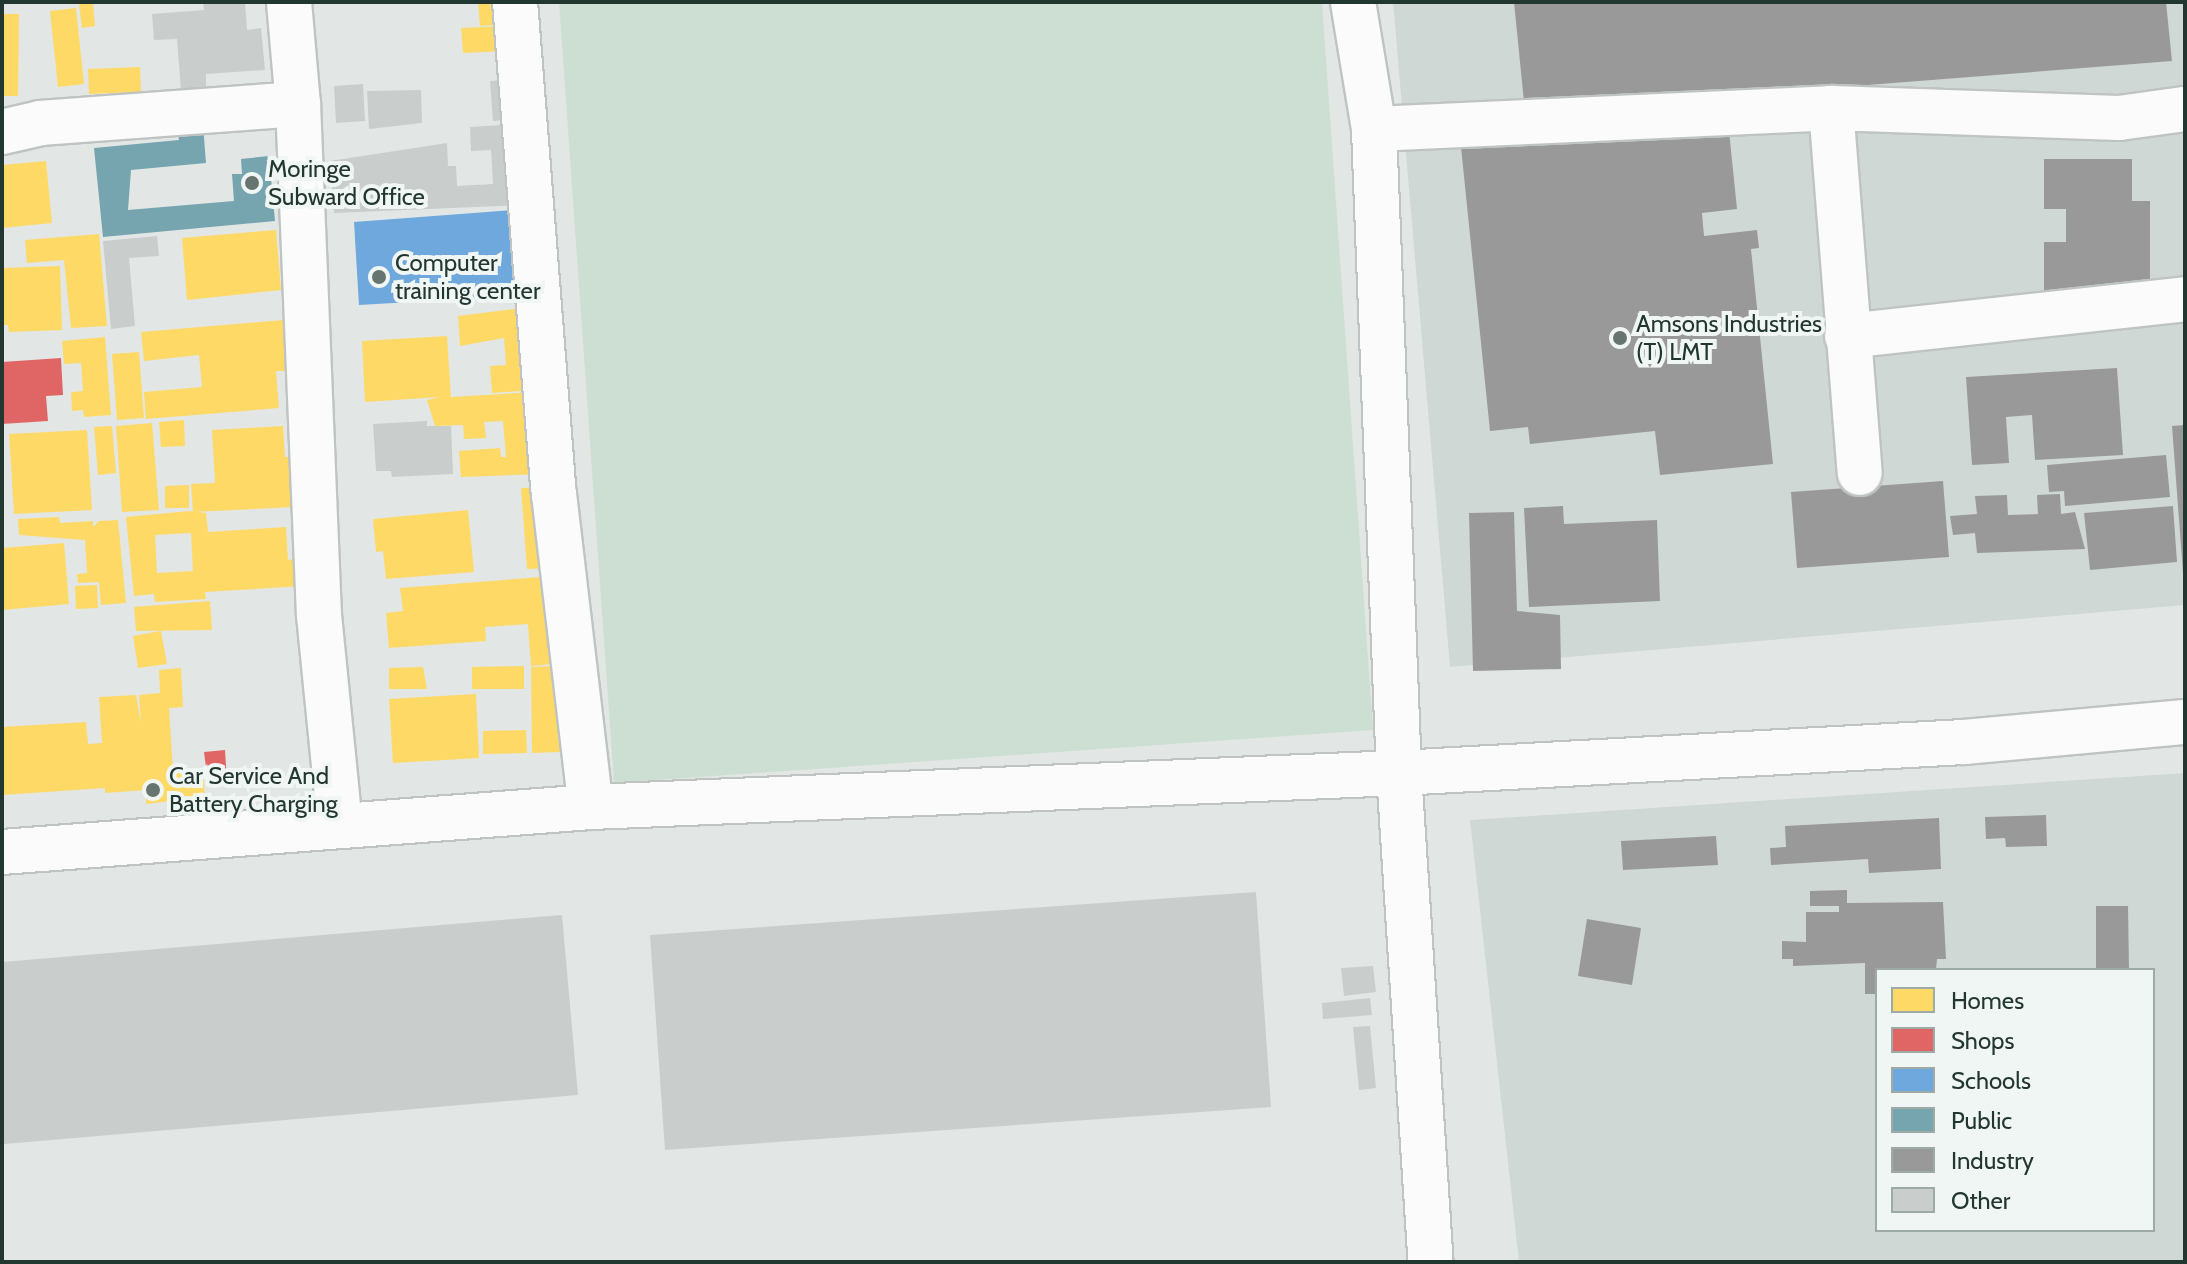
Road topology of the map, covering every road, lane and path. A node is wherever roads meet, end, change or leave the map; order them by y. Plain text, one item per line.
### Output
1 (289, 2) edge
2 (515, 2) edge
3 (1353, 2) edge
4 (298, 104) junction
5 (1831, 108) junction
6 (2185, 109) edge
7 (1374, 129) junction
8 (2, 132) edge
9 (2185, 299) edge
10 (1847, 336) junction
11 (1860, 473) dead end
12 (2185, 722) edge
13 (1399, 773) junction
14 (591, 807) junction
15 (340, 825) junction
16 (2, 852) edge
17 (1431, 1262) edge

1 - 4 street
2 - 14 street
3 - 7 street
4 - 8 street
4 - 15 street
5 - 6 street
5 - 7 street
5 - 10 street
7 - 13 street
9 - 10 street
10 - 11 street
12 - 13 street
13 - 14 street
13 - 17 street
14 - 15 street
15 - 16 street

